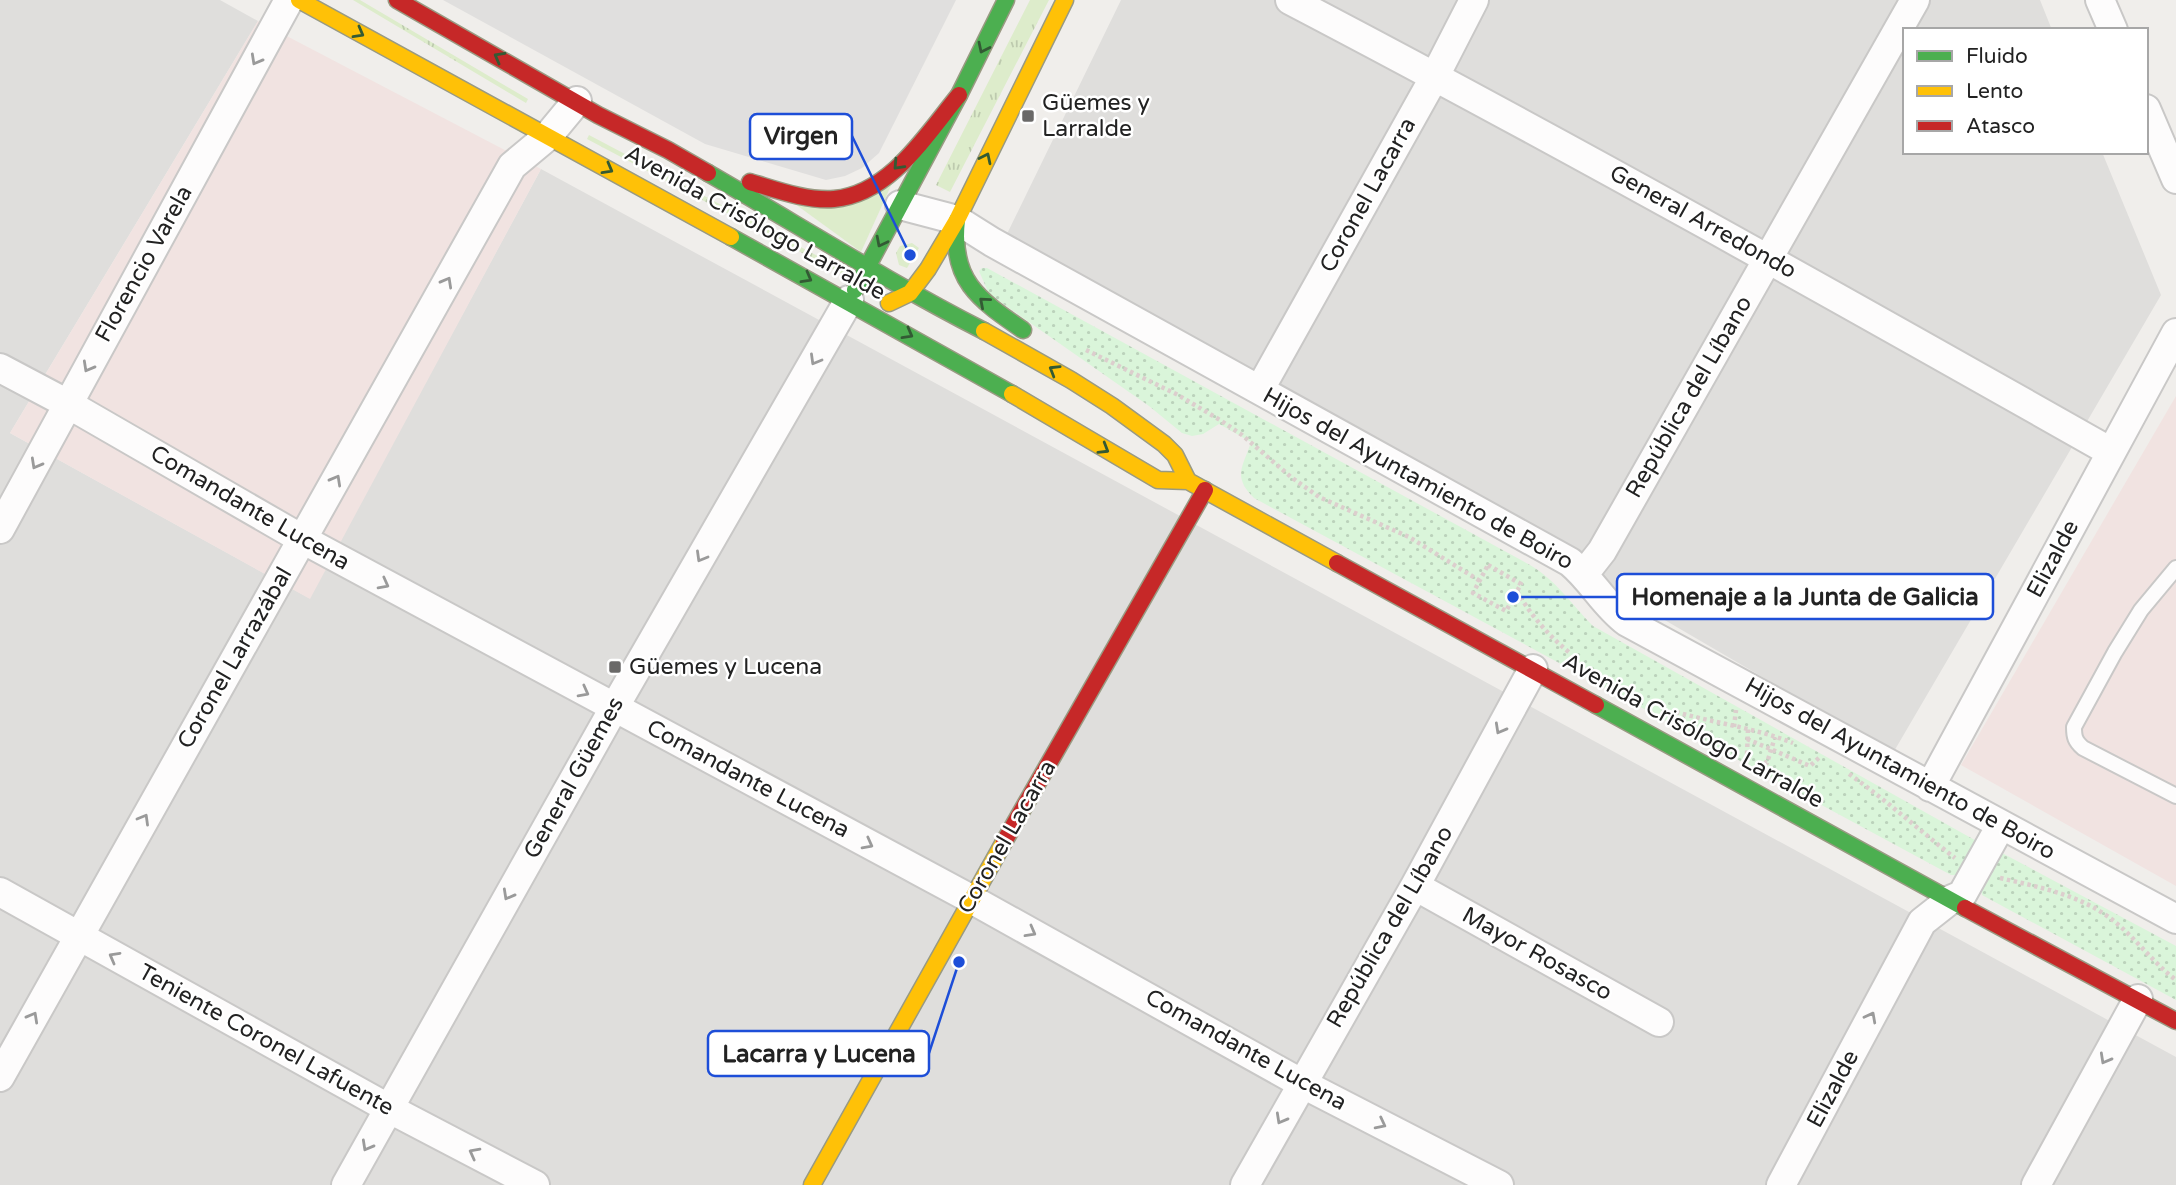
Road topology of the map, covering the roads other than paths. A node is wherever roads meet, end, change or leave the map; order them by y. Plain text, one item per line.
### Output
1 (289, 0) edge
2 (299, 0) edge
3 (397, 0) edge
4 (1006, 0) edge
5 (1065, 0) edge
6 (1290, 0) edge
7 (1474, 0) edge
8 (1915, 0) edge
9 (2100, 0) edge
10 (2112, 28) edge
11 (1435, 76) junction
12 (959, 95) junction
13 (568, 96) junction
14 (2148, 114) edge
15 (538, 132) junction
16 (668, 150) junction
17 (2176, 179) edge
18 (900, 205) junction
19 (957, 220) junction
20 (1768, 258) junction
21 (868, 266) junction
22 (910, 293) junction
23 (849, 300) junction
24 (2176, 333) edge
25 (1036, 339) dead end
26 (1067, 360) dead end
27 (0, 368) edge
28 (1260, 389) junction
29 (68, 404) junction
30 (1112, 406) junction
31 (2111, 452) junction
32 (1188, 481) junction
33 (1205, 490) junction
34 (0, 529) edge
35 (302, 540) junction
36 (2176, 568) edge
37 (1584, 574) junction
38 (1533, 669) junction
39 (614, 708) junction
40 (1930, 787) junction
41 (2176, 796) edge
42 (2001, 825) junction
43 (1415, 886) junction
44 (0, 892) edge
45 (971, 899) junction
46 (1950, 900) junction
47 (2176, 919) edge
48 (78, 937) junction
49 (2138, 999) junction
50 (2176, 1021) edge
51 (1659, 1022) dead end
52 (0, 1077) edge
53 (1301, 1083) junction
54 (388, 1108) junction
55 (346, 1185) edge
56 (535, 1185) edge
57 (812, 1185) edge
58 (1245, 1185) edge
59 (1499, 1185) edge
60 (1781, 1185) edge
61 (2036, 1185) edge

1 -> 29 street, Florencio Varela
2 -> 15 main road, Avenida Crisólogo Larralde
13 -> 3 main road, Avenida Crisólogo Larralde
4 -> 12 main road
19 -> 5 main road
6 - 11 street, General Arredondo
7 - 11 street, Coronel Lacarra
8 - 20 street, República del Líbano
9 - 10 street
11 - 20 street, General Arredondo
11 - 28 street, Coronel Lacarra
12 -> 16 main road
12 - 18 main road
13 - 15 street, Coronel Larrazábal
13 - 16 main road, Avenida Crisólogo Larralde
14 - 17 street
15 -> 23 main road, Avenida Crisólogo Larralde
35 -> 15 street, Coronel Larrazábal
16 - 21 main road, Avenida Crisólogo Larralde
18 - 19 street, Hijos del Ayuntamiento de Boiro
18 -> 21 main road
19 - 22 main road
25 -> 19 main road
19 - 28 street, Hijos del Ayuntamiento de Boiro
20 - 31 street, General Arredondo
20 - 37 street, República del Líbano
21 - 22 main road, Avenida Crisólogo Larralde
21 - 23 main road
22 - 23 main road
30 -> 22 main road, Avenida Crisólogo Larralde
23 -> 32 main road, Avenida Crisólogo Larralde
23 -> 39 street, General Güemes
24 - 31 street, Elizalde
26 - 30 main road
27 - 29 street, Comandante Lucena
28 - 37 street, Hijos del Ayuntamiento de Boiro
29 -> 34 street, Florencio Varela
29 - 35 street, Comandante Lucena
30 - 32 main road, Avenida Crisólogo Larralde
31 - 40 street, Elizalde
32 - 33 main road, Avenida Crisólogo Larralde
33 - 38 main road, Avenida Crisólogo Larralde
33 - 45 main road, Coronel Lacarra
35 -> 39 street, Comandante Lucena
48 -> 35 street, Coronel Larrazábal
36 - 41 lane
37 - 40 street, Hijos del Ayuntamiento de Boiro
38 -> 43 street, República del Líbano
38 - 46 main road, Avenida Crisólogo Larralde
39 -> 45 street, Comandante Lucena
39 -> 54 street, General Güemes
40 - 42 street, Hijos del Ayuntamiento de Boiro
42 - 46 street, Elizalde
42 - 47 street, Hijos del Ayuntamiento de Boiro
43 - 51 street, Mayor Rosasco
43 - 53 street, República del Líbano
44 - 48 street, Teniente Coronel Lafuente
45 -> 53 street, Comandante Lucena
45 - 57 main road, Coronel Lacarra
46 - 49 main road, Avenida Crisólogo Larralde
60 -> 46 street, Elizalde
52 -> 48 street, Coronel Larrazábal
54 -> 48 street, Teniente Coronel Lafuente
49 - 50 main road, Avenida Crisólogo Larralde
49 -> 61 street
53 -> 58 street, República del Líbano
53 -> 59 street, Comandante Lucena
54 -> 55 street, General Güemes
56 -> 54 street, Teniente Coronel Lafuente

